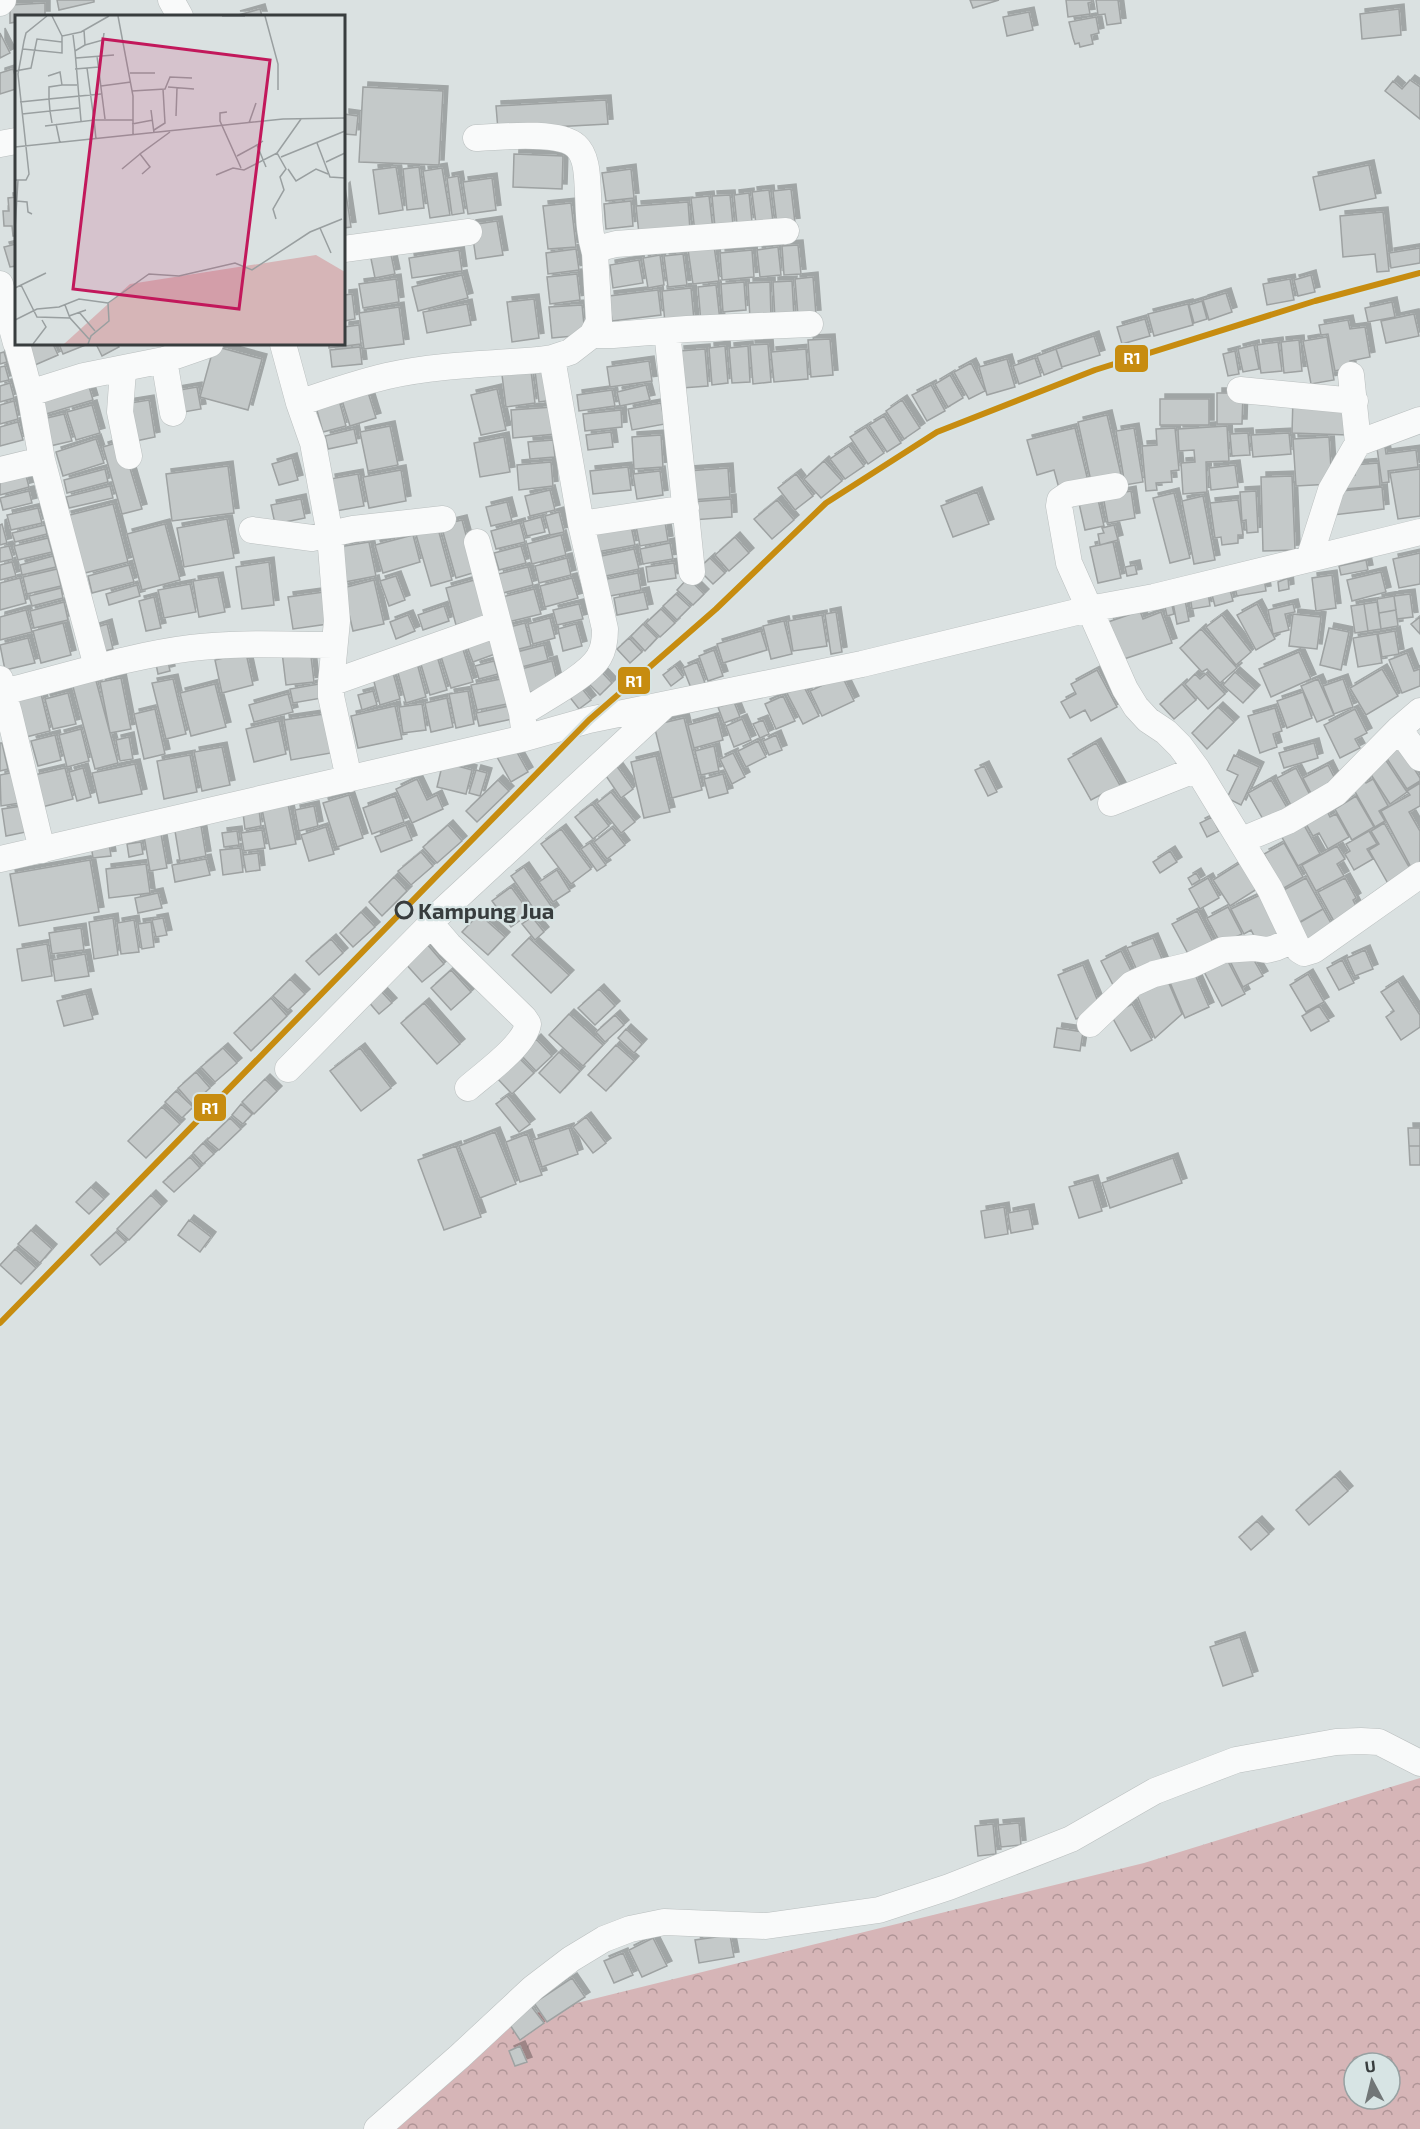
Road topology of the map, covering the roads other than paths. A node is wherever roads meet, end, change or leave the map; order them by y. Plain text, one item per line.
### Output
1 (171, 0) edge
2 (179, 15) edge
3 (476, 138) dead end
4 (15, 141) edge
5 (0, 144) edge
6 (786, 231) dead end
7 (469, 232) dead end
8 (345, 249) edge
9 (595, 254) junction
10 (0, 284) edge
11 (810, 324) dead end
12 (667, 331) junction
13 (592, 334) junction
14 (15, 336) edge
15 (18, 345) edge
16 (207, 345) edge
17 (283, 345) edge
18 (552, 358) junction
19 (164, 360) junction
20 (123, 370) junction
21 (1351, 375) dead end
22 (1240, 390) dead end
23 (30, 393) junction
24 (1354, 401) junction
25 (299, 404) junction
26 (173, 413) dead end
27 (1420, 420) edge
28 (1358, 443) junction
29 (129, 456) dead end
30 (42, 460) junction
31 (0, 470) edge
32 (1115, 486) dead end
33 (686, 508) junction
34 (443, 519) dead end
35 (581, 525) junction
36 (252, 530) dead end
37 (1420, 532) edge
38 (330, 535) junction
39 (477, 542) dead end
40 (1309, 559) junction
41 (692, 572) dead end
42 (1089, 609) junction
43 (498, 624) junction
44 (334, 645) junction
45 (97, 667) junction
46 (331, 683) junction
47 (1, 688) edge
48 (666, 704) junction
49 (1420, 711) edge
50 (522, 713) junction
51 (1399, 729) junction
52 (525, 738) junction
53 (1420, 758) edge
54 (1197, 769) junction
55 (349, 778) junction
56 (1111, 803) dead end
57 (1242, 840) junction
58 (42, 849) junction
59 (0, 859) edge
60 (1420, 875) edge
61 (431, 924) junction
62 (1294, 940) junction
63 (1090, 1024) dead end
64 (288, 1069) dead end
65 (468, 1088) dead end
66 (1420, 1763) edge
67 (377, 2129) edge

1 - 2 street
3 - 9 street
4 - 5 street
6 - 9 street
7 - 8 street
9 - 13 street
10 - 14 street
11 - 12 street
12 - 13 street
12 - 33 street
13 - 18 street
15 - 23 street
16 - 19 street
17 - 25 street
18 - 25 street
18 - 35 street
19 - 20 street
19 - 26 street
20 - 23 street
20 - 29 street
21 - 24 street
22 - 24 street
23 - 30 street
24 - 28 street
25 - 38 street
27 - 28 street
28 - 40 street
30 - 31 street
30 - 45 street
32 - 42 street
33 - 35 street
33 - 41 street
34 - 38 street
35 - 50 street
36 - 38 street
37 - 40 street
38 - 44 street
39 - 43 street
40 - 42 street
42 - 48 street
42 - 54 street
43 - 46 street
43 - 50 street
44 - 45 street
44 - 46 street
45 - 47 street
46 - 55 street
47 - 58 street
48 - 52 street
48 - 61 street
49 - 51 street
50 - 52 street
51 - 53 street
51 - 57 street
52 - 55 street
54 - 56 street
54 - 57 street
55 - 58 street
57 - 62 street
58 - 59 street
60 - 62 street
61 - 64 street
61 - 65 street
62 - 63 street
66 - 67 street

